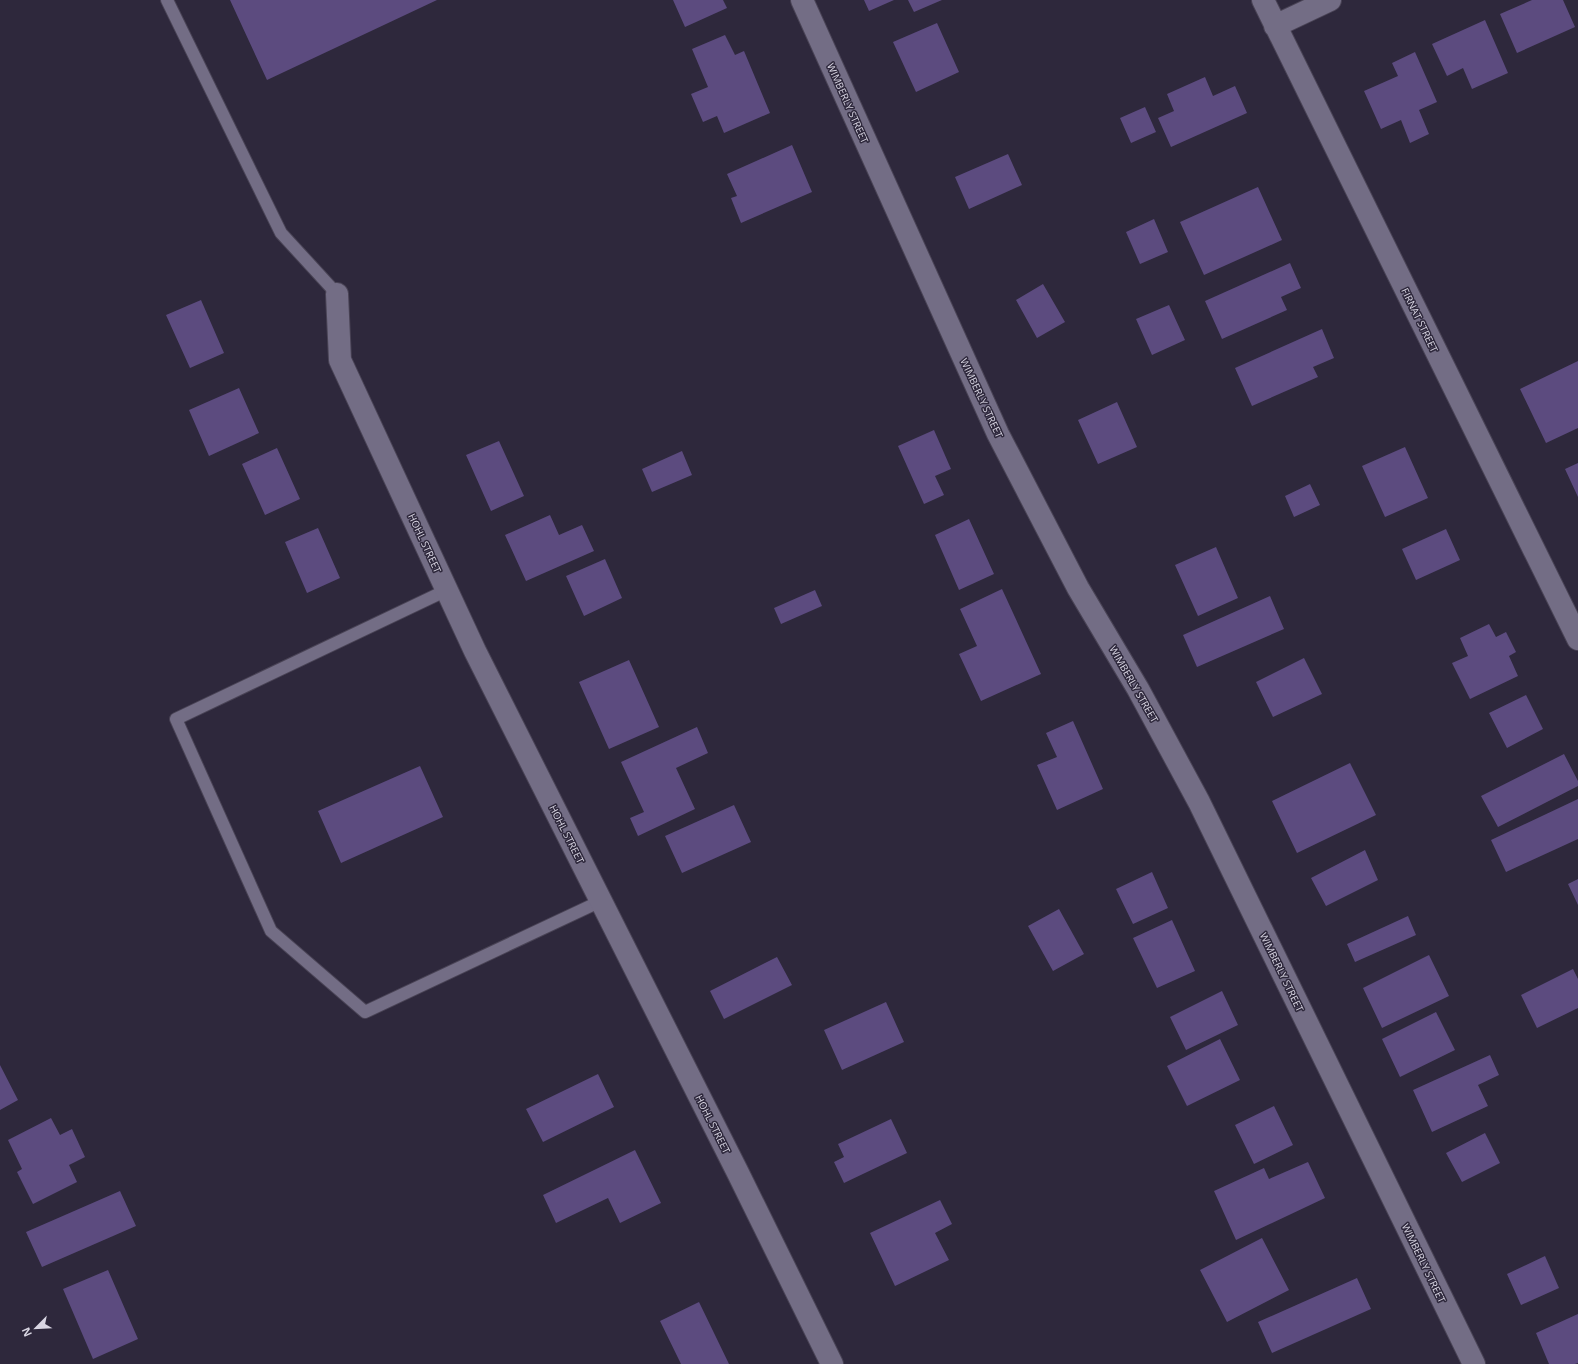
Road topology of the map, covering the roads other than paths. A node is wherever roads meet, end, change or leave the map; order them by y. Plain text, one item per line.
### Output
1 (167, 0) edge
2 (802, 0) edge
3 (1263, 0) edge
4 (1330, 0) edge
5 (1275, 26) junction
6 (337, 294) joint
7 (447, 590) junction
8 (1578, 639) edge
9 (601, 901) junction
10 (832, 1364) edge
11 (1474, 1364) edge

1 - 6 lane
2 - 11 street, WIMBERLY STREET
3 - 5 street, FIRNAT STREET
4 - 5 street
5 - 8 street, FIRNAT STREET
6 - 7 street, HOHL STREET
7 - 9 street, HOHL STREET
7 - 9 lane
9 - 10 street, HOHL STREET

